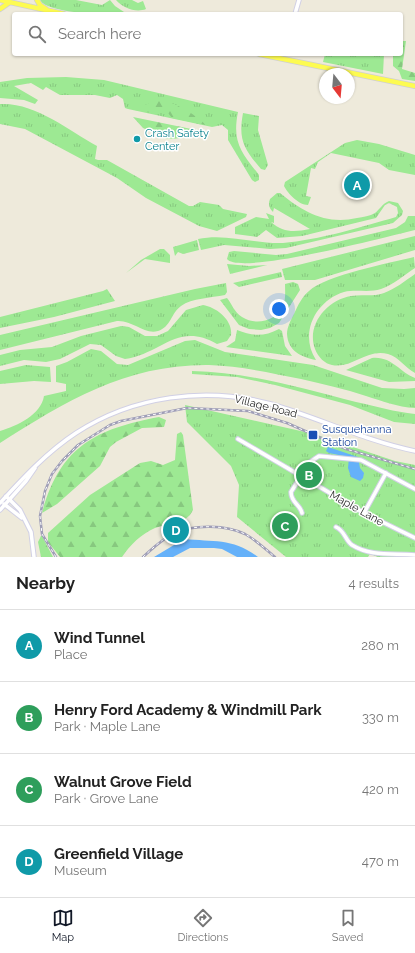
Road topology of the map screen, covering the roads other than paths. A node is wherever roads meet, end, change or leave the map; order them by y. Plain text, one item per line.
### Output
1 (0, 0) edge
2 (37, 0) edge
3 (299, 0) edge
4 (12, 1) edge
5 (0, 9) edge
6 (51, 12) joint
7 (296, 12) edge
8 (285, 57) edge
9 (415, 86) edge
10 (238, 439) dead end
11 (415, 451) edge
12 (386, 473) junction
13 (301, 476) junction
14 (415, 489) edge
15 (8, 498) junction
16 (2, 503) edge
17 (0, 510) edge
18 (302, 513) dead end
19 (364, 513) junction
20 (22, 518) junction
21 (336, 527) dead end
22 (415, 538) edge
23 (415, 555) edge
24 (34, 557) edge

1 - 4 main road
2 - 6 main road
3 - 7 street
4 - 5 main road
4 - 6 main road
8 - 9 main road
10 - 13 street, Maple Lane
11 - 15 street, Village Road
12 - 13 street
12 - 14 street
12 - 19 street
13 - 18 street
13 - 19 street, Maple Lane
15 - 16 street, Village Road
15 - 20 street
16 - 17 street, Village Road
16 - 20 street
19 - 22 street, Maple Lane
20 - 24 street
21 - 23 street

